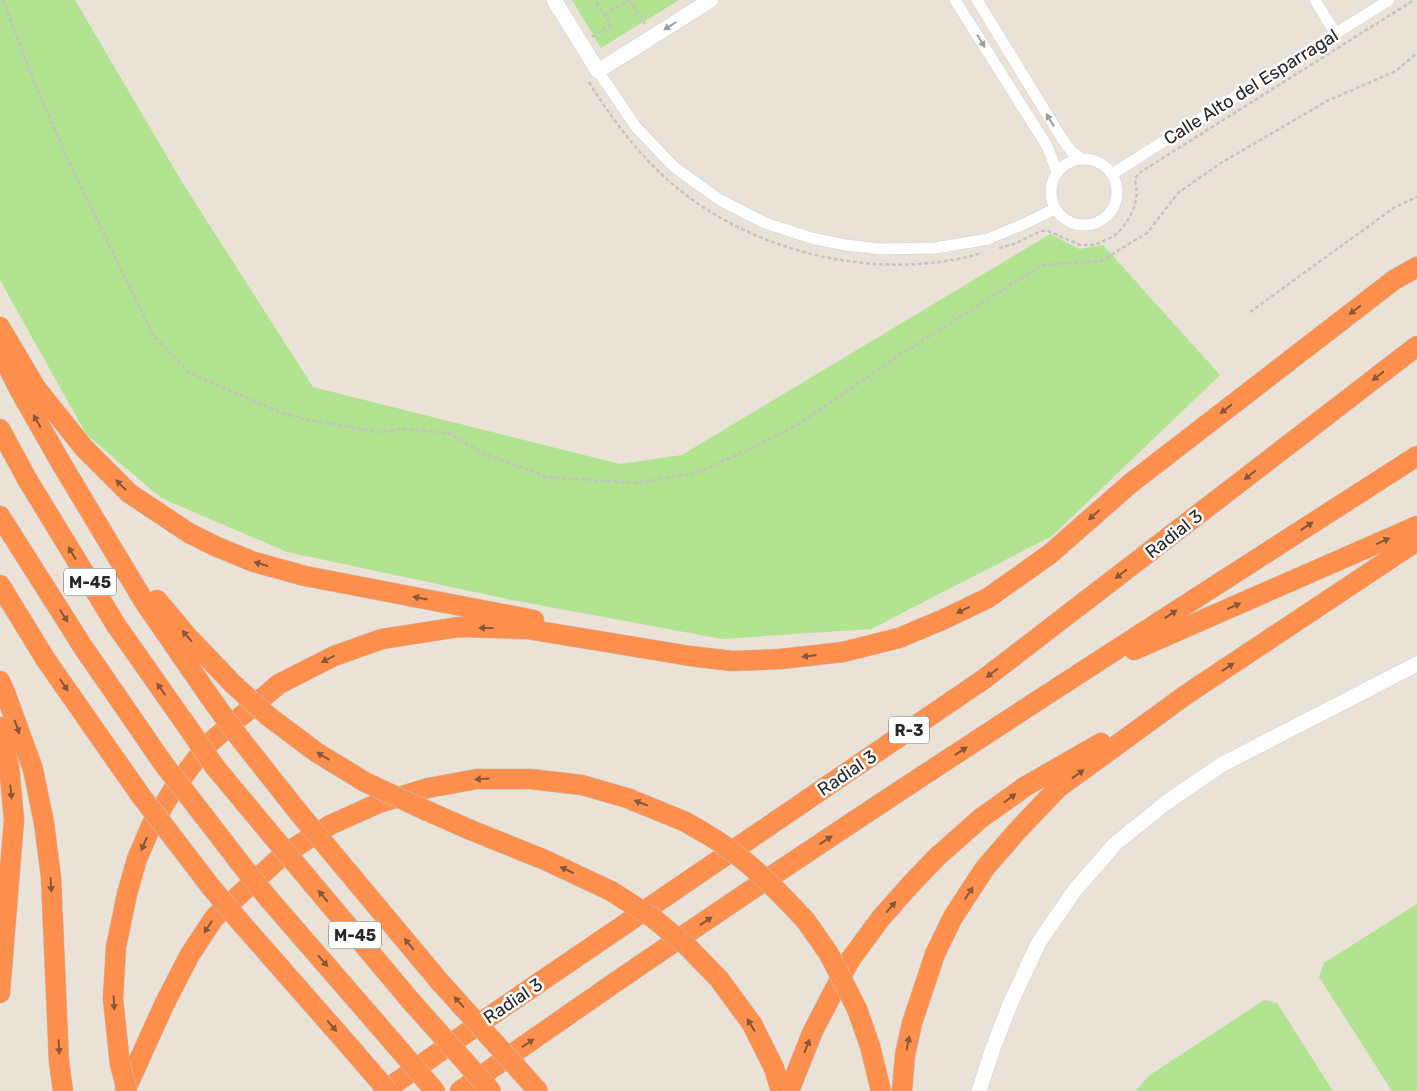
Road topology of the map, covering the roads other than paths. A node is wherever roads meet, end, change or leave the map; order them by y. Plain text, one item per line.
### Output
1 (554, 0) edge
2 (711, 0) edge
3 (955, 0) edge
4 (976, 0) edge
5 (1314, 0) edge
6 (1389, 0) edge
7 (1336, 34) junction
8 (594, 77) junction
9 (1080, 158) junction
10 (1057, 172) junction
11 (1112, 174) junction
12 (1056, 209) junction
13 (1417, 267) edge
14 (0, 327) edge
15 (1417, 346) edge
16 (0, 351) edge
17 (0, 429) edge
18 (1417, 456) edge
19 (61, 463) junction
20 (0, 516) edge
21 (1417, 526) edge
22 (1417, 541) edge
23 (0, 585) edge
24 (690, 656) junction
25 (1417, 664) edge
26 (1077, 675) junction
27 (0, 681) edge
28 (1187, 694) junction
29 (0, 727) edge
30 (0, 993) edge
31 (63, 1091) edge
32 (126, 1091) edge
33 (384, 1091) edge
34 (388, 1091) edge
35 (435, 1091) edge
36 (460, 1091) edge
37 (491, 1091) edge
38 (538, 1091) edge
39 (781, 1091) edge
40 (789, 1091) edge
41 (881, 1091) edge
42 (902, 1091) edge
43 (979, 1091) edge

1 - 8 street
2 -> 8 street
3 -> 10 street
9 -> 4 street
5 - 7 street
6 - 7 street, Calle Alto del Esparragal
7 - 11 street, Calle Alto del Esparragal
8 - 12 street
9 - 10 street
9 - 11 street
10 - 12 street
11 - 12 street
13 -> 24 highway
24 -> 14 highway
15 -> 33 highway, Radial 3 / R-3
19 -> 16 highway
37 -> 17 highway, M-45, bridge
26 -> 18 highway, R-3
38 -> 19 highway, bridge
39 -> 19 highway, bridge
20 -> 35 highway, M-45, bridge
26 -> 21 highway
28 -> 22 highway
23 -> 34 highway, bridge
24 -> 32 highway, bridge
25 - 43 street
36 -> 26 highway, R-3
27 -> 31 highway
40 -> 28 highway
42 -> 28 highway
29 -> 30 highway
41 -> 32 highway, bridge

